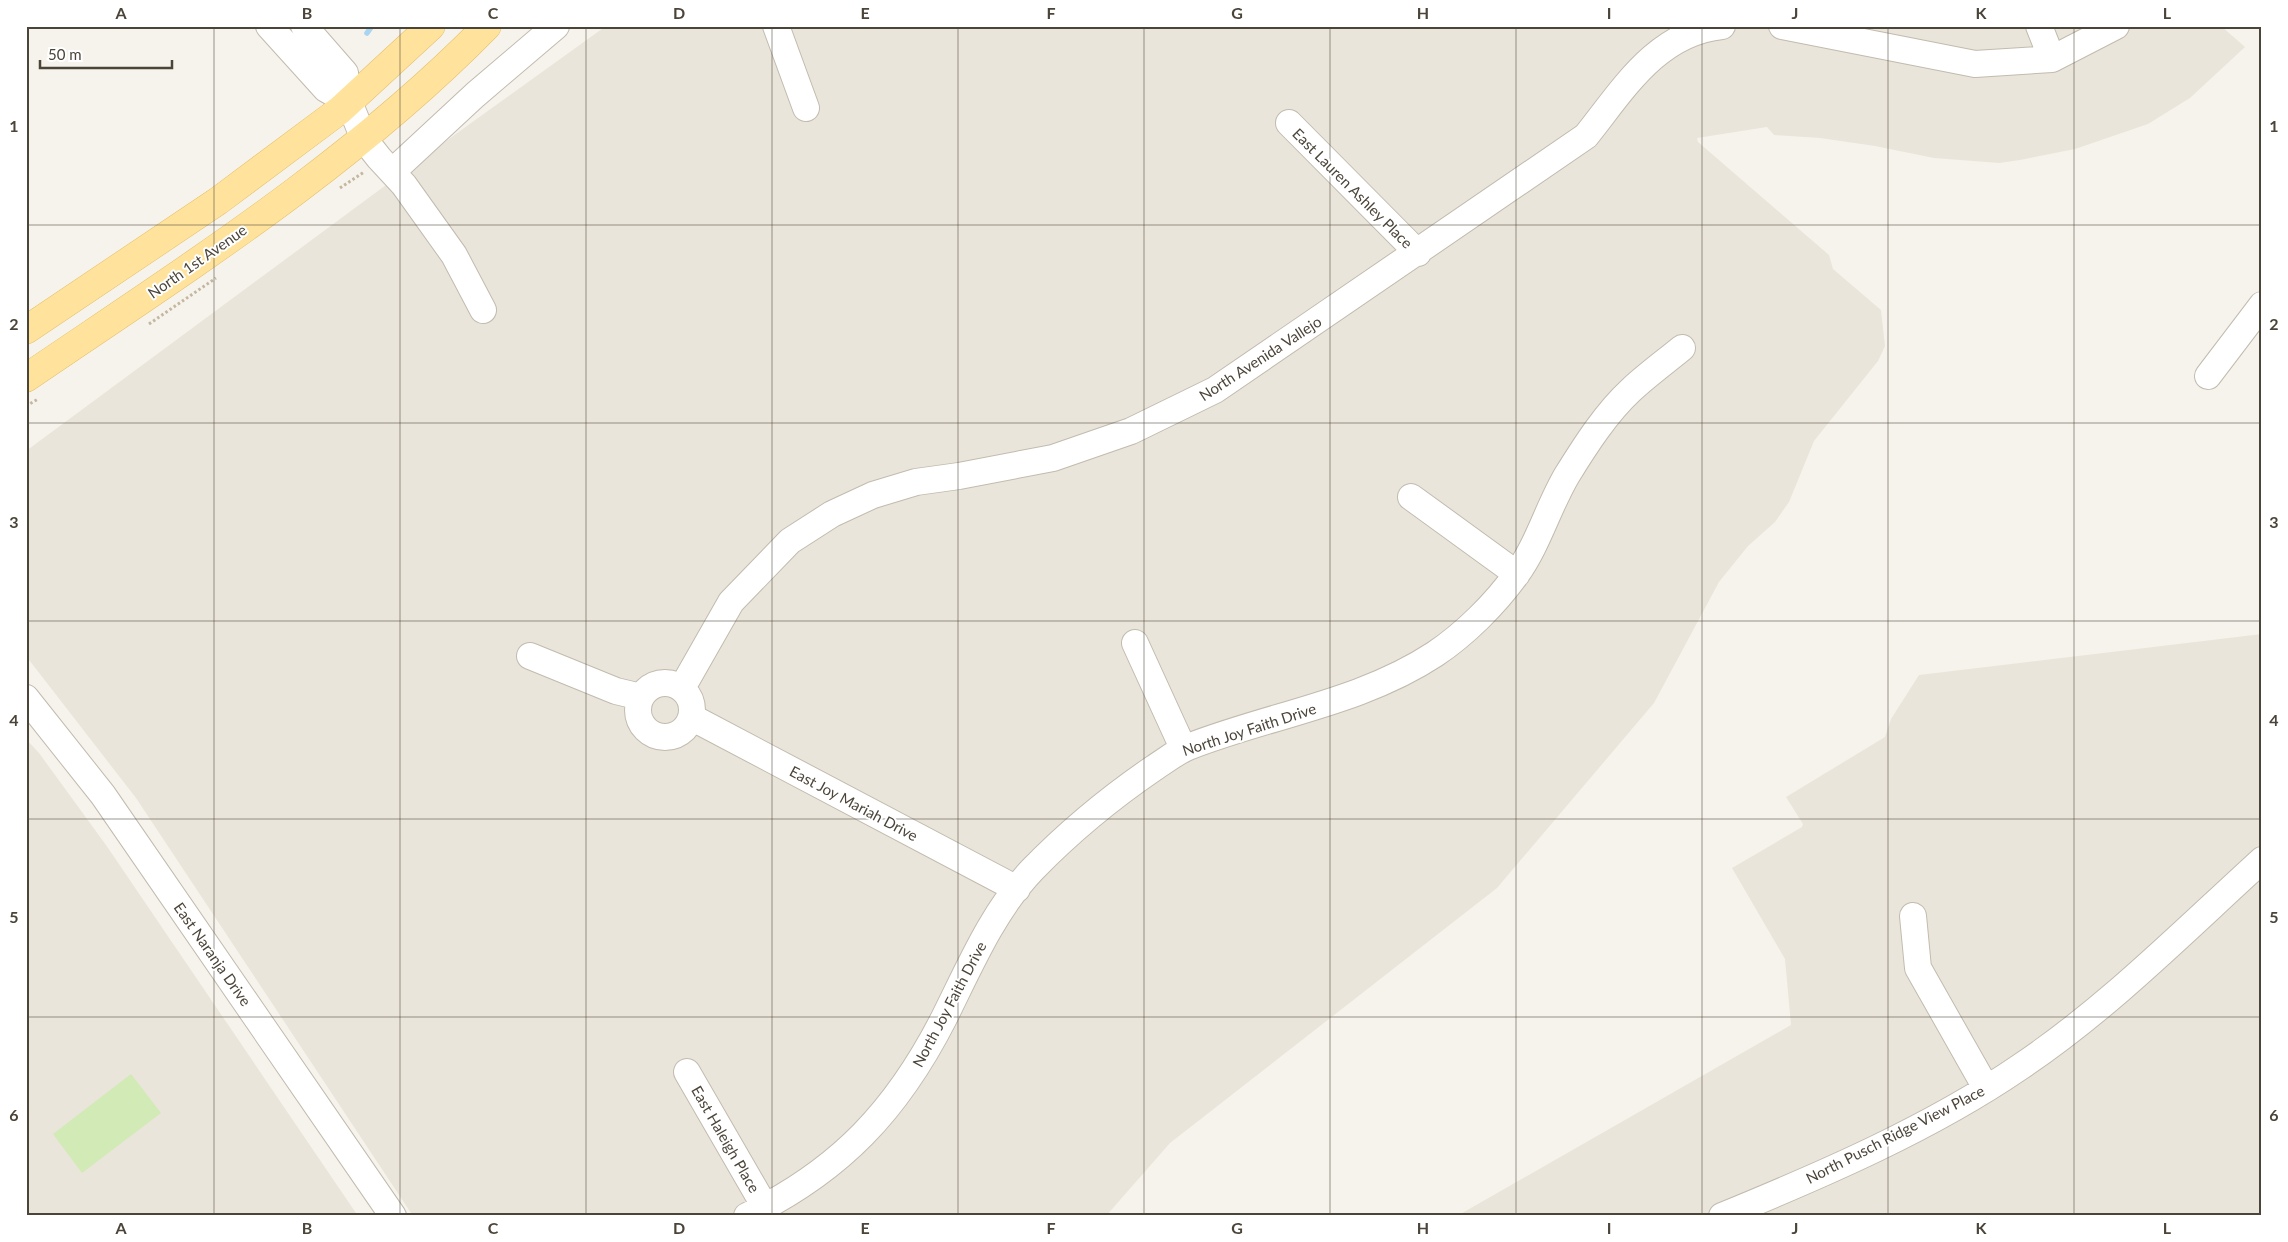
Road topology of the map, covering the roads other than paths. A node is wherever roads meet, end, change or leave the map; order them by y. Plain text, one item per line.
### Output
1 (269, 26) edge
2 (304, 26) edge
3 (431, 26) edge
4 (487, 26) edge
5 (556, 26) edge
6 (776, 26) edge
7 (1722, 26) edge
8 (1782, 26) edge
9 (2039, 26) edge
10 (2116, 26) edge
11 (2052, 59) junction
12 (349, 102) junction
13 (806, 108) dead end
14 (1289, 123) dead end
15 (364, 139) junction
16 (392, 172) junction
17 (1418, 253) junction
18 (2262, 305) edge
19 (483, 310) dead end
20 (26, 330) edge
21 (1682, 348) dead end
22 (2208, 376) dead end
23 (26, 378) edge
24 (1411, 496) dead end
25 (1517, 574) junction
26 (1135, 643) dead end
27 (530, 656) dead end
28 (682, 688) junction
29 (641, 697) junction
30 (26, 698) edge
31 (691, 717) junction
32 (1183, 748) junction
33 (2262, 860) edge
34 (1017, 889) junction
35 (1913, 916) dead end
36 (687, 1072) dead end
37 (1986, 1088) junction
38 (756, 1211) edge
39 (393, 1216) edge
40 (1722, 1216) edge

1 - 12 street
2 - 12 street
3 - 12 main road
4 - 15 main road, North 1st Avenue
5 - 16 street
6 - 13 street
7 - 17 street, North Avenida Vallejo
8 - 11 street
9 - 11 street
10 - 11 street
12 - 15 street
12 - 20 main road
14 - 17 street, East Lauren Ashley Place
15 - 16 street
15 - 23 main road, North 1st Avenue
16 - 19 street
17 - 28 street, North Avenida Vallejo
18 - 22 street
21 - 25 street, North Joy Faith Drive
24 - 25 street
25 - 32 street, North Joy Faith Drive
26 - 32 street
27 - 29 street
28 - 29 street
28 - 31 street
29 - 31 street
30 - 39 street, East Naranja Drive
31 - 34 street, East Joy Mariah Drive
32 - 34 street, North Joy Faith Drive
33 - 37 street, North Pusch Ridge View Place
34 - 38 street, North Joy Faith Drive
35 - 37 street
36 - 38 street, East Haleigh Place
37 - 40 street, North Pusch Ridge View Place

